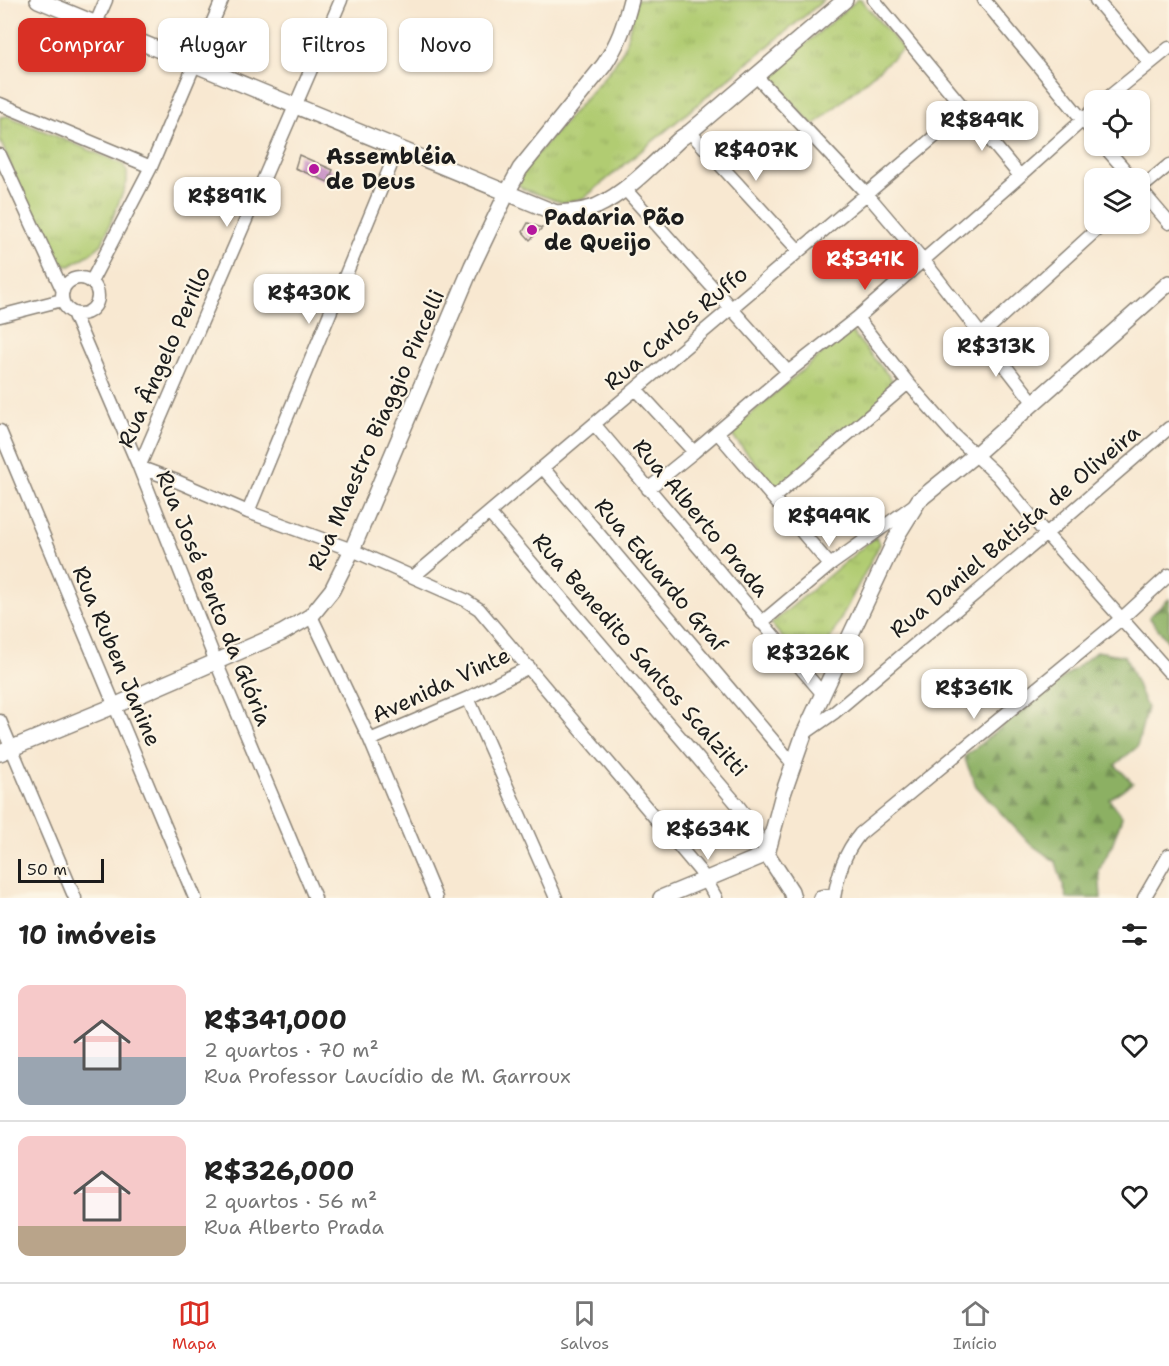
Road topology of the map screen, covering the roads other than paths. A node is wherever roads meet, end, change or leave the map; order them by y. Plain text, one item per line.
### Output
1 (38, 0) edge
2 (106, 0) edge
3 (222, 0) edge
4 (342, 0) edge
5 (631, 0) edge
6 (845, 0) edge
7 (874, 0) edge
8 (984, 0) edge
9 (1096, 0) edge
10 (83, 18) edge
11 (98, 18) edge
12 (215, 18) edge
13 (1169, 48) edge
14 (1150, 63) junction
15 (192, 72) edge
16 (212, 72) edge
17 (756, 76) junction
18 (1117, 90) edge
19 (0, 104) edge
20 (296, 106) junction
21 (966, 110) junction
22 (1082, 119) junction
23 (1084, 121) edge
24 (690, 132) junction
25 (398, 148) junction
26 (0, 155) edge
27 (1113, 156) edge
28 (1169, 165) edge
29 (151, 167) junction
30 (1123, 168) edge
31 (1020, 176) junction
32 (1150, 181) edge
33 (626, 189) junction
34 (507, 193) junction
35 (867, 194) junction
36 (1150, 201) edge
37 (1169, 223) edge
38 (1092, 234) edge
39 (799, 251) junction
40 (924, 261) junction
41 (91, 282) junction
42 (1169, 283) edge
43 (63, 295) junction
44 (731, 309) junction
45 (73, 313) junction
46 (0, 316) edge
47 (856, 318) junction
48 (981, 335) junction
49 (788, 372) junction
50 (908, 383) junction
51 (636, 389) junction
52 (1034, 402) junction
53 (594, 424) junction
54 (1169, 428) edge
55 (0, 431) edge
56 (717, 432) junction
57 (694, 452) junction
58 (976, 454) junction
59 (139, 467) junction
60 (543, 468) junction
61 (648, 489) junction
62 (773, 498) junction
63 (920, 500) junction
64 (248, 512) junction
65 (489, 513) junction
66 (1046, 534) junction
67 (352, 550) junction
68 (830, 565) junction
69 (1169, 575) edge
70 (413, 577) junction
71 (311, 616) junction
72 (1121, 618) junction
73 (761, 623) junction
74 (216, 662) junction
75 (529, 667) junction
76 (1169, 672) edge
77 (822, 693) junction
78 (468, 698) junction
79 (114, 706) junction
80 (0, 721) edge
81 (804, 734) junction
82 (370, 740) junction
83 (6, 750) edge
84 (793, 764) junction
85 (767, 854) junction
86 (1169, 855) edge
87 (706, 880) junction
88 (796, 896) edge
89 (75, 898) edge
90 (195, 898) edge
91 (315, 898) edge
92 (436, 898) edge
93 (556, 898) edge
94 (662, 898) edge
95 (716, 898) edge
96 (821, 898) edge
97 (833, 898) edge
98 (1144, 898) edge

1 - 10 street
2 - 11 street
3 - 12 street
4 - 20 street, Rua Ângelo Perillo
5 - 34 street, Rua Maestro Biaggio Pincelli
6 - 17 street
7 - 21 street
8 - 22 street
9 - 14 street
13 - 14 street
14 - 18 street
15 - 29 street
16 - 20 street
17 - 24 street
17 - 35 street
19 - 29 street
20 - 25 street
20 - 59 street, Rua Ângelo Perillo
21 - 31 street
21 - 35 street, Rua Carlos Ruffo
22 - 23 street
22 - 31 street
24 - 33 street
24 - 39 street
25 - 34 street
25 - 64 street
26 - 43 street
27 - 30 street
28 - 32 street
29 - 41 street
31 - 40 street
33 - 34 street
33 - 44 street
34 - 67 street, Rua Maestro Biaggio Pincelli
35 - 39 street, Rua Carlos Ruffo
35 - 40 street
36 - 37 street
38 - 48 street
39 - 44 street, Rua Carlos Ruffo
40 - 47 street
40 - 48 street
41 - 43 street
41 - 45 street
42 - 52 street
43 - 45 street
43 - 46 street
44 - 49 street
44 - 51 street, Rua Carlos Ruffo
45 - 59 street, Rua José Bento da Glória
47 - 49 street
47 - 50 street
48 - 52 street
49 - 56 street
50 - 58 street
50 - 62 street
51 - 53 street, Rua Carlos Ruffo
51 - 57 street, Rua Alberto Prada
52 - 58 street
53 - 60 street, Rua Carlos Ruffo
53 - 61 street, Rua Alberto Prada
54 - 66 street, Rua Daniel Batista de Oliveira
55 - 79 street, Rua Ruben Janine
56 - 57 street
56 - 62 street
57 - 61 street
58 - 63 street
58 - 66 street
59 - 64 street
59 - 74 street, Rua José Bento da Glória
60 - 65 street, Rua Carlos Ruffo
60 - 84 street, Rua Eduardo Graf
61 - 73 street, Rua Alberto Prada
62 - 68 street
63 - 68 street
63 - 77 street
64 - 67 street
65 - 70 street, Rua Carlos Ruffo
65 - 85 street, Rua Benedito Santos Scalzitti
66 - 72 street
66 - 81 street, Rua Daniel Batista de Oliveira
67 - 70 street
67 - 71 street, Rua Maestro Biaggio Pincelli
68 - 73 street
69 - 72 street
70 - 75 street
71 - 74 street, Rua Maestro Biaggio Pincelli
71 - 82 street
72 - 76 street
72 - 97 street
73 - 77 street, Rua Alberto Prada
74 - 79 street, Rua Maestro Biaggio Pincelli
74 - 91 street, Rua José Bento da Glória
75 - 78 street, Avenida Vinte
75 - 87 street
77 - 81 street
78 - 82 street, Avenida Vinte
78 - 93 street
79 - 83 street, Rua Maestro Biaggio Pincelli
79 - 90 street, Rua Ruben Janine
80 - 83 street
81 - 84 street
82 - 92 street
83 - 89 street
84 - 85 street
85 - 87 street
85 - 88 street, Rua Benedito Santos Scalzitti
86 - 98 street
87 - 94 street
87 - 95 street
96 - 97 street

